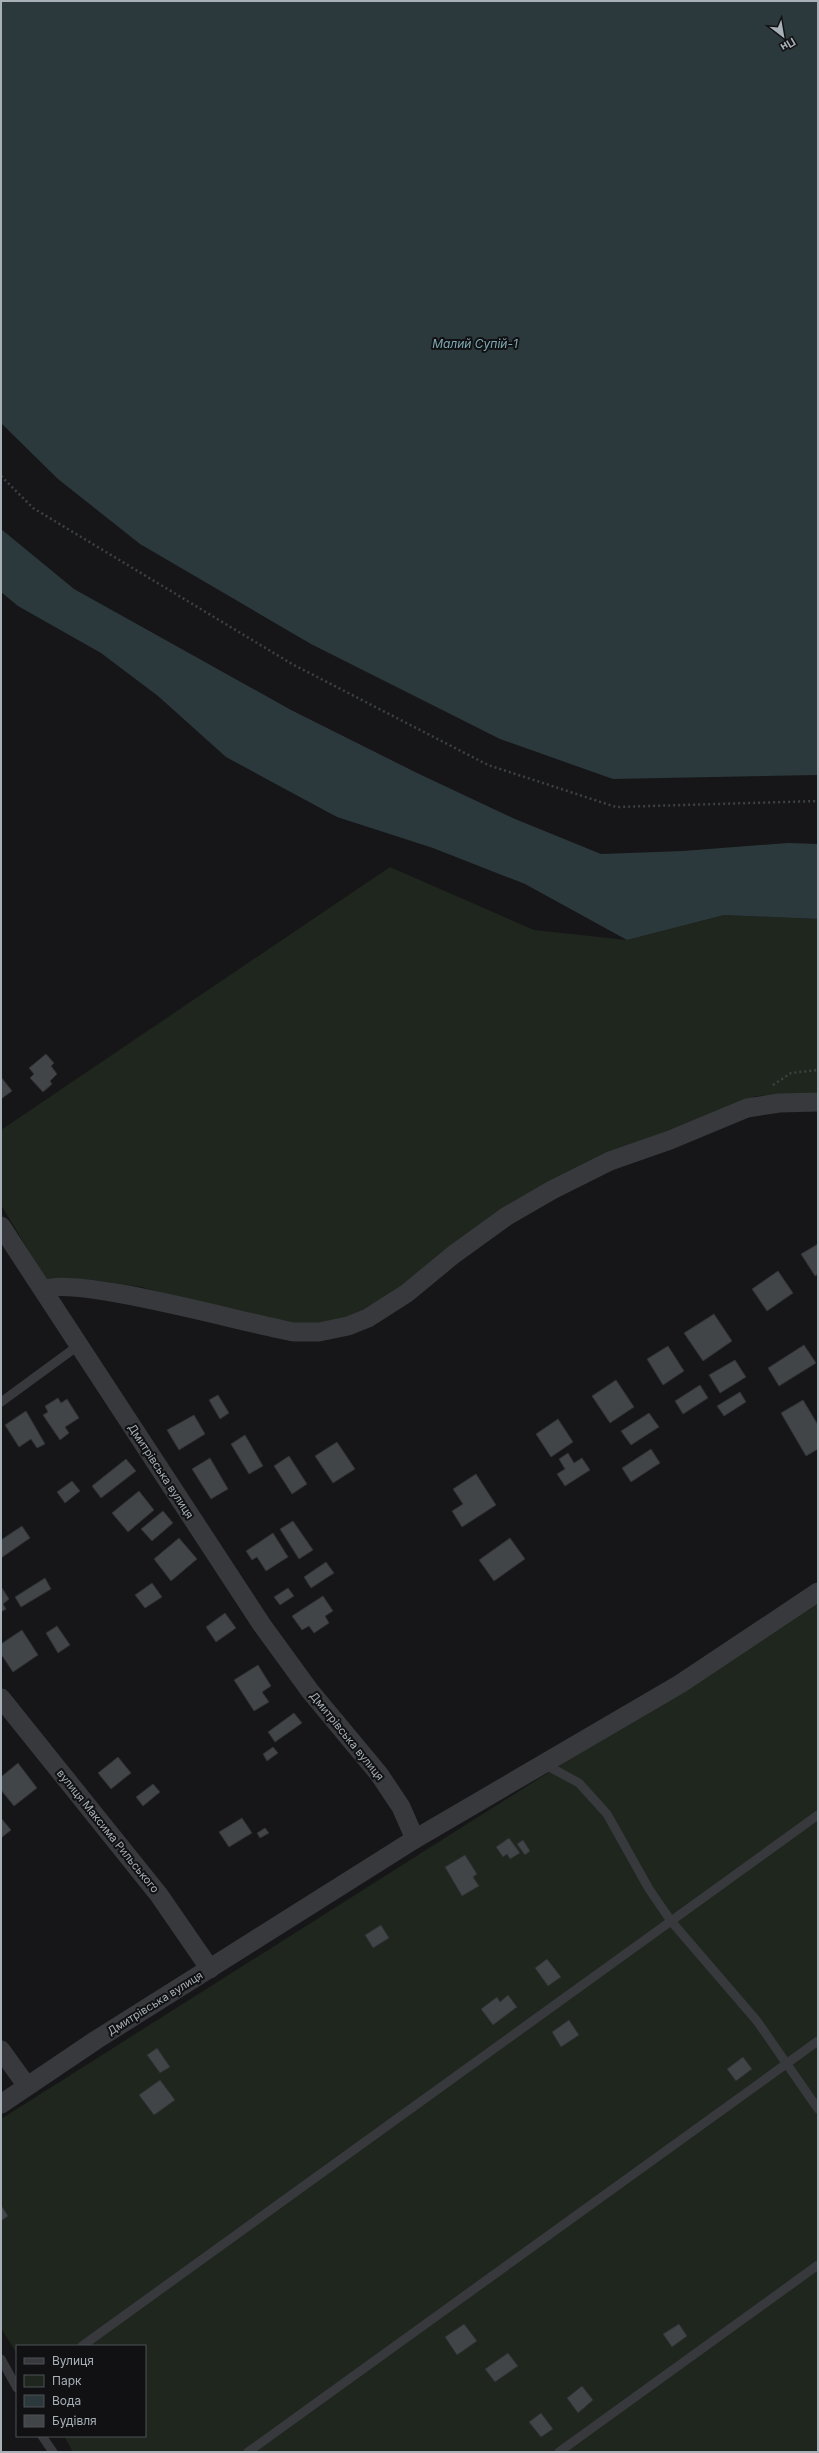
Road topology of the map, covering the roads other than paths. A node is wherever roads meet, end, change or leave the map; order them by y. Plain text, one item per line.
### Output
1 (818, 1102) edge
2 (1, 1226) edge
3 (44, 1290) junction
4 (79, 1344) junction
5 (1, 1402) edge
6 (818, 1592) edge
7 (1, 1698) edge
8 (544, 1764) junction
9 (818, 1816) edge
10 (416, 1839) junction
11 (671, 1921) junction
12 (210, 1969) junction
13 (818, 2041) edge
14 (1, 2050) edge
15 (787, 2063) junction
16 (27, 2086) junction
17 (1, 2104) edge
18 (818, 2109) edge
19 (818, 2265) edge
20 (83, 2345) edge
21 (1, 2358) edge
22 (16, 2386) edge
23 (43, 2437) edge
24 (53, 2452) edge
25 (248, 2452) edge
26 (559, 2452) edge

1 - 3 street
2 - 3 street, Дмитрівська вулиця
3 - 4 street, Дмитрівська вулиця
4 - 5 lane
4 - 10 street, Дмитрівська вулиця
6 - 8 street
7 - 12 street, вулиця Максима Рильського
8 - 10 street
8 - 11 lane
9 - 11 lane
10 - 12 street, Дмитрівська вулиця
11 - 15 lane
11 - 20 lane
12 - 16 street, Дмитрівська вулиця
13 - 15 lane
14 - 16 street
15 - 18 lane
15 - 25 lane
16 - 17 street, Дмитрівська вулиця
19 - 26 lane
21 - 22 lane
23 - 24 lane

